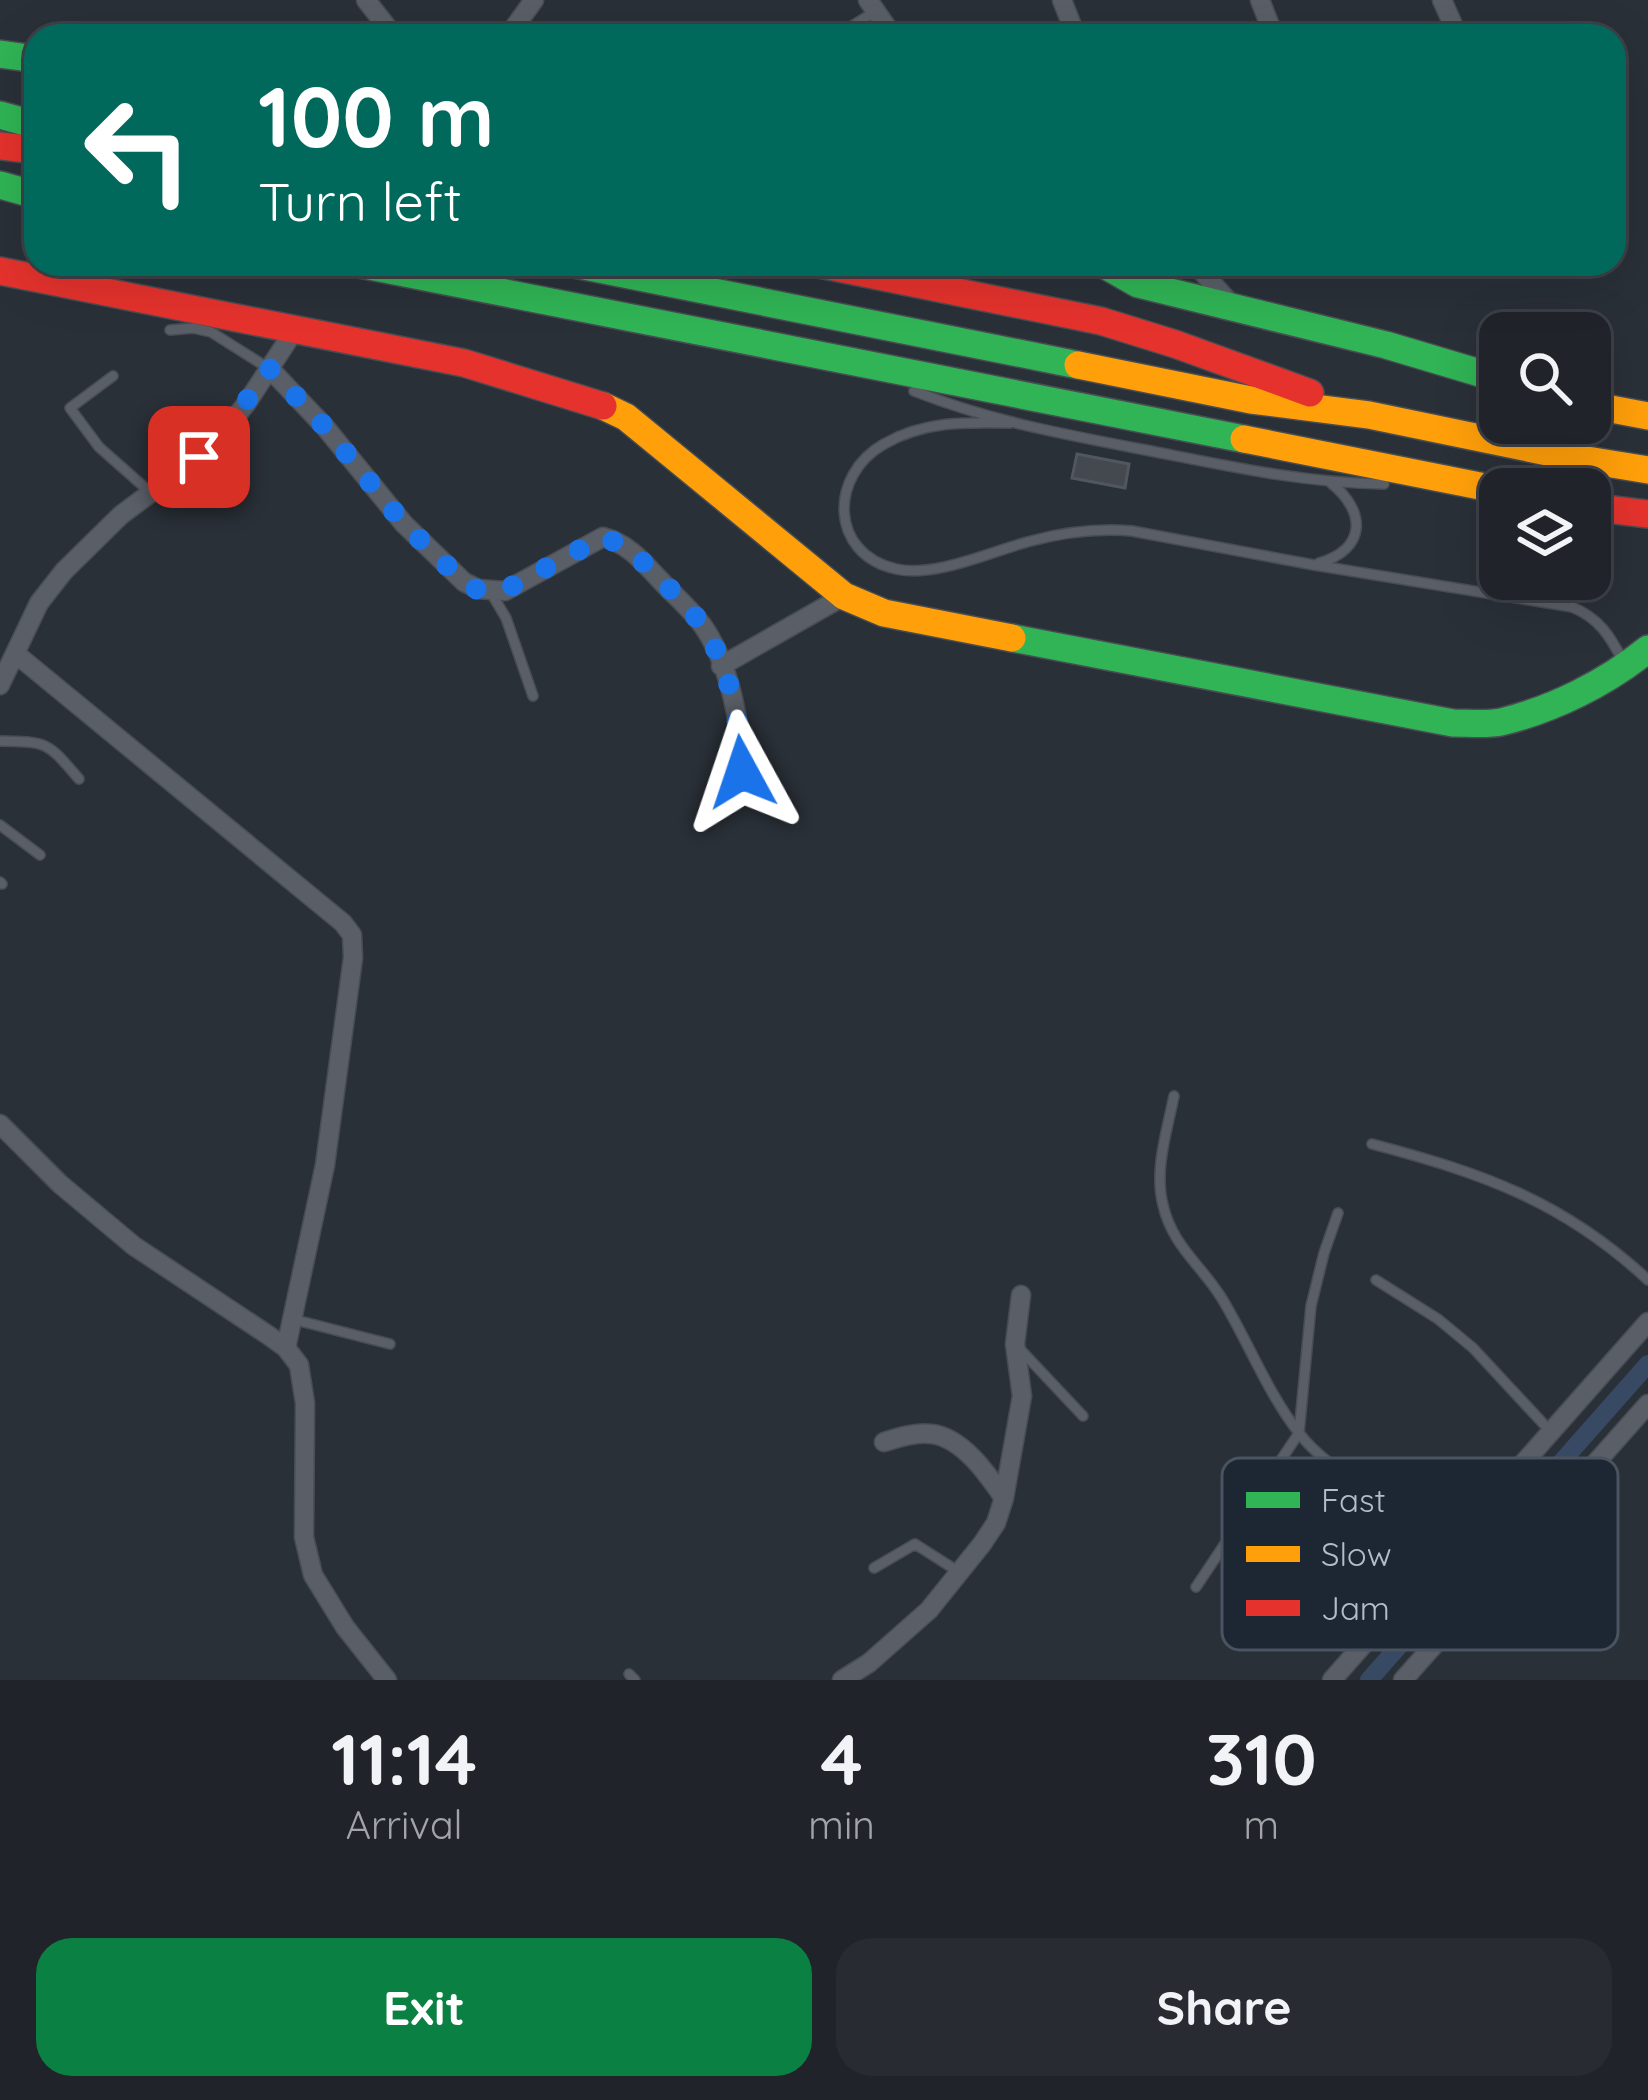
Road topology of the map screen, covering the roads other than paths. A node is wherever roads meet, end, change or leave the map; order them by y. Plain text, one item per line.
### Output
1 (24, 276) edge
2 (420, 276) edge
3 (634, 276) edge
4 (878, 276) edge
5 (1124, 276) edge
6 (1206, 276) edge
7 (1234, 307) junction
8 (170, 331) dead end
9 (294, 332) junction
10 (828, 356) junction
11 (270, 369) junction
12 (1479, 373) edge
13 (113, 376) dead end
14 (884, 379) dead end
15 (903, 387) dead end
16 (1611, 409) edge
17 (1369, 415) junction
18 (1648, 416) edge
19 (1010, 424) junction
20 (1648, 470) edge
21 (1330, 482) junction
22 (1479, 485) edge
23 (1479, 487) edge
24 (151, 493) junction
25 (1611, 509) edge
26 (1648, 514) edge
27 (1314, 565) junction
28 (490, 591) junction
29 (844, 596) junction
30 (1637, 658) edge
31 (721, 666) junction
32 (6, 667) edge
33 (533, 696) dead end
34 (0, 741) edge
35 (742, 772) dead end
36 (79, 779) dead end
37 (0, 825) edge
38 (40, 855) dead end
39 (1174, 1096) dead end
40 (0, 1124) edge
41 (1372, 1144) dead end
42 (1338, 1213) dead end
43 (1376, 1280) dead end
44 (1648, 1280) edge
45 (1021, 1295) dead end
46 (292, 1319) junction
47 (1648, 1322) edge
48 (390, 1344) dead end
49 (1016, 1344) junction
50 (286, 1348) junction
51 (1648, 1404) edge
52 (1082, 1416) dead end
53 (1551, 1432) junction
54 (1299, 1433) junction
55 (884, 1442) dead end
56 (1282, 1458) edge
57 (1323, 1458) edge
58 (1528, 1458) edge
59 (1600, 1458) edge
60 (1004, 1498) junction
61 (1222, 1548) edge
62 (874, 1568) dead end
63 (959, 1572) junction
64 (1196, 1587) dead end
65 (1358, 1650) edge
66 (1430, 1650) edge
67 (387, 1680) edge
68 (842, 1680) edge
69 (1332, 1680) edge
70 (1403, 1680) edge

1 - 9 main road
2 - 10 main road
3 - 17 main road
4 - 17 main road
5 - 7 main road
6 - 7 street
7 - 12 main road
8 - 11 lane
9 - 11 street
9 - 29 main road
10 - 14 lane
10 - 22 main road
11 - 24 street
11 - 28 street
13 - 24 lane
15 - 19 lane
16 - 18 main road
17 - 20 main road
19 - 21 lane
19 - 27 lane
21 - 23 lane
21 - 27 lane
24 - 32 street
25 - 26 main road
27 - 30 lane
28 - 31 street
28 - 33 lane
29 - 30 main road
29 - 31 street
31 - 35 street
32 - 46 street
34 - 36 lane
37 - 38 lane
39 - 54 lane
40 - 50 street
41 - 44 lane
42 - 54 lane
43 - 53 lane
45 - 49 street
46 - 48 lane
46 - 50 street
47 - 53 street
49 - 52 lane
49 - 60 street
50 - 67 street
51 - 59 street
53 - 58 street
54 - 56 lane
54 - 57 lane
55 - 60 street
60 - 63 street
61 - 64 lane
62 - 63 lane
63 - 68 street
65 - 69 street
66 - 70 street

